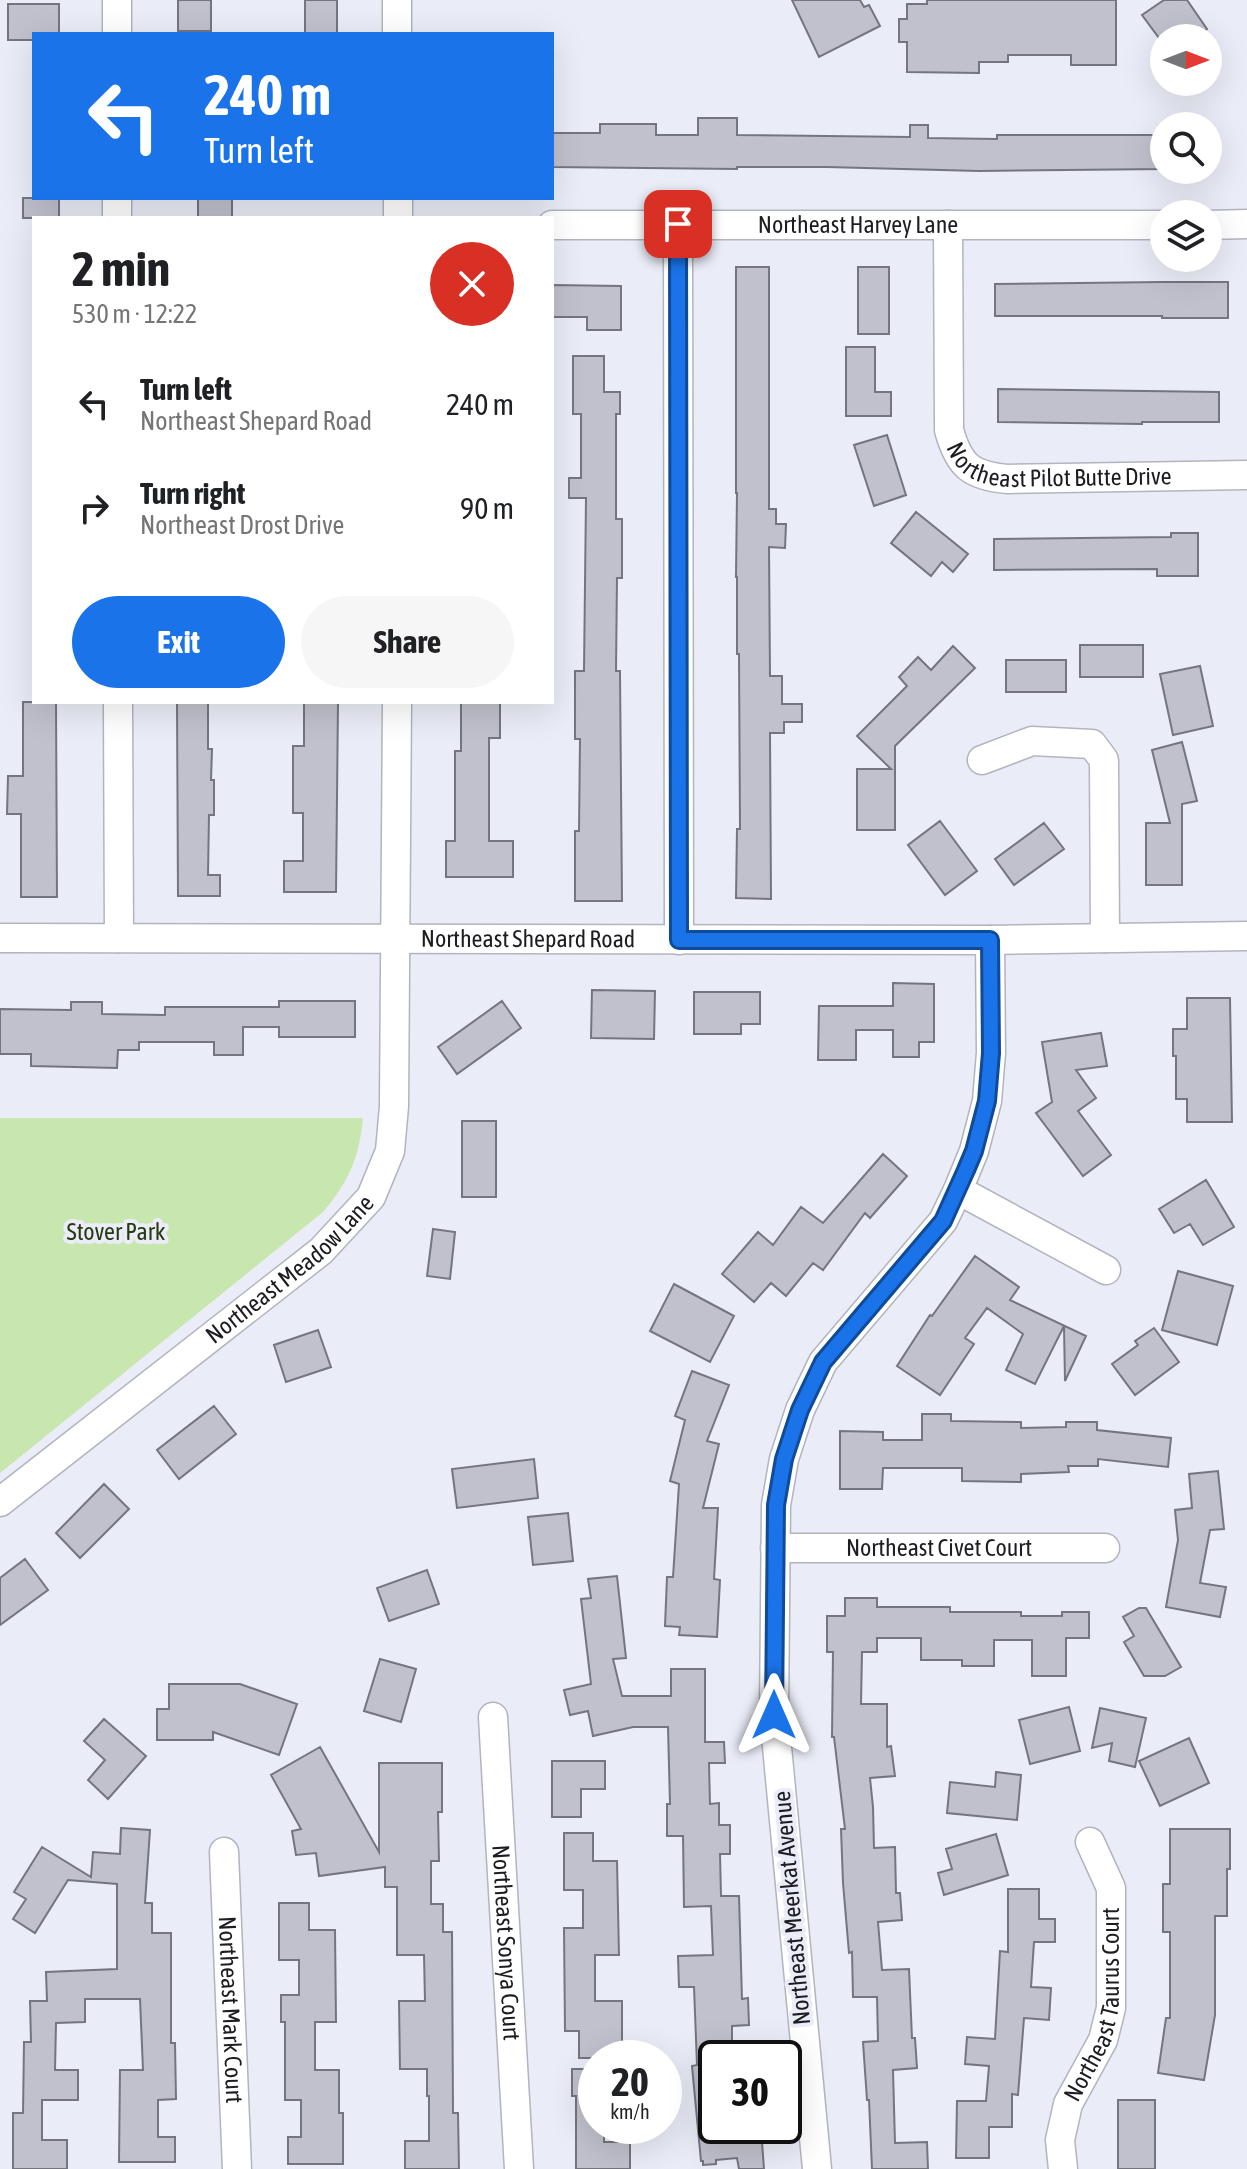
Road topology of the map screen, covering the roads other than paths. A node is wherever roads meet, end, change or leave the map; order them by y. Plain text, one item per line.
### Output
1 (117, 0) edge
2 (397, 0) edge
3 (117, 32) edge
4 (397, 32) edge
5 (678, 224) junction
6 (1247, 224) edge
7 (554, 225) edge
8 (948, 225) junction
9 (1150, 225) edge
10 (1222, 225) edge
11 (1247, 475) edge
12 (118, 704) edge
13 (397, 704) edge
14 (982, 760) dead end
15 (1247, 936) edge
16 (0, 938) edge
17 (119, 938) junction
18 (397, 938) junction
19 (1105, 938) junction
20 (679, 940) junction
21 (990, 940) junction
22 (958, 1190) junction
23 (1106, 1270) dead end
24 (0, 1502) edge
25 (775, 1548) junction
26 (1105, 1548) dead end
27 (493, 1717) dead end
28 (1090, 1842) dead end
29 (224, 1852) dead end
30 (237, 2169) edge
31 (519, 2169) edge
32 (817, 2169) edge
33 (1063, 2169) edge

1 - 3 street
2 - 4 street
5 - 7 street, Northeast Harvey Lane
5 - 8 street, Northeast Harvey Lane
5 - 20 street
6 - 10 street
8 - 9 street, Northeast Harvey Lane
8 - 11 street, Northeast Pilot Butte Drive
12 - 17 street
13 - 18 street, Northeast Meadow Lane
14 - 19 street
15 - 19 street, Northeast Shepard Road
16 - 17 street, Northeast Shepard Road
17 - 18 street, Northeast Shepard Road
18 - 20 street, Northeast Shepard Road
18 - 24 street, Northeast Meadow Lane
19 - 21 street, Northeast Shepard Road
20 - 21 street, Northeast Shepard Road
21 - 22 street, Northeast Meerkat Avenue
22 - 23 street
22 - 25 street, Northeast Meerkat Avenue
25 - 26 street, Northeast Civet Court
25 - 32 street, Northeast Meerkat Avenue
27 - 31 street, Northeast Sonya Court
28 - 33 street, Northeast Taurus Court
29 - 30 street, Northeast Mark Court

